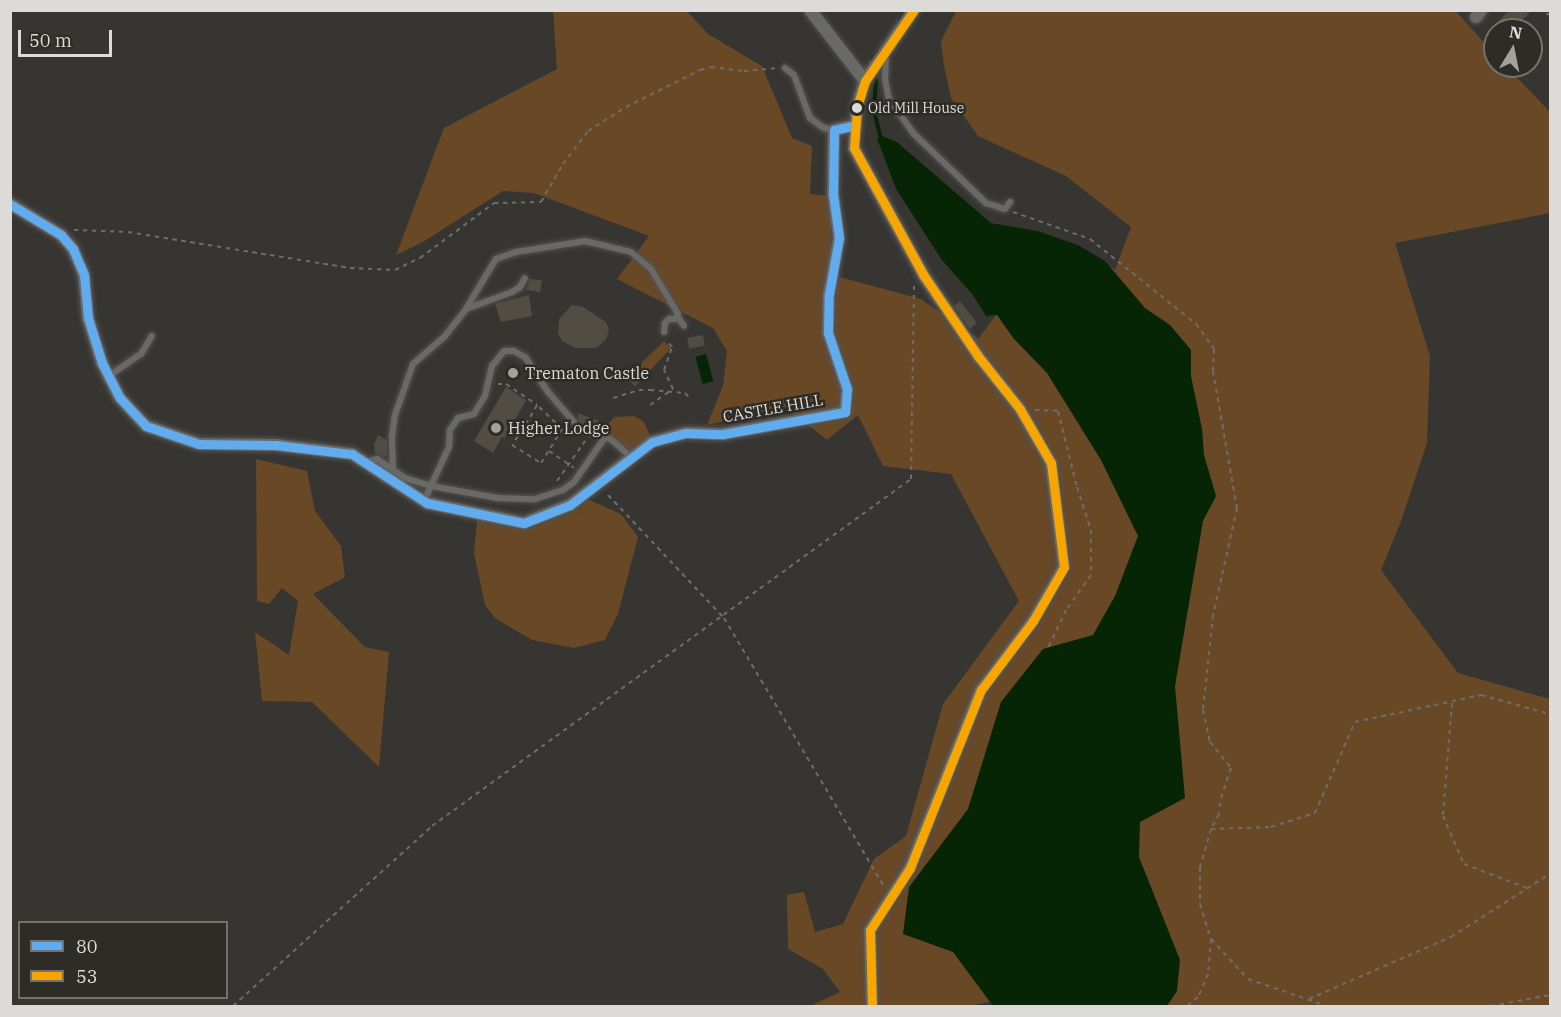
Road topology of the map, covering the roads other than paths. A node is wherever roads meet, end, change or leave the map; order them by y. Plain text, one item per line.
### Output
1 (810, 10) edge
2 (914, 10) edge
3 (886, 54) junction
4 (785, 68) road end
5 (865, 81) junction
6 (855, 124) junction
7 (834, 130) junction
8 (1010, 202) dead end
9 (10, 204) edge
10 (525, 278) dead end
11 (465, 309) junction
12 (677, 316) junction
13 (684, 326) dead end
14 (664, 332) road end
15 (152, 336) dead end
16 (109, 376) junction
17 (574, 422) dead end
18 (596, 430) dead end
19 (606, 436) junction
20 (631, 458) junction
21 (364, 462) junction
22 (393, 470) junction
23 (430, 486) junction
24 (424, 501) junction
25 (872, 1006) edge

1 - 5 street
2 - 3 street
3 - 5 street
3 - 8 lane
4 - 7 lane
5 - 6 street
6 - 7 street
6 - 25 street
7 - 20 street, CASTLE HILL
9 - 16 street
10 - 11 lane
11 - 12 lane
11 - 22 lane
12 - 13 lane
12 - 14 lane
15 - 16 lane
16 - 21 street
17 - 23 lane
18 - 19 lane
19 - 20 lane
19 - 23 lane
20 - 24 street, CASTLE HILL
21 - 22 lane
21 - 24 street
22 - 23 lane
23 - 24 lane

